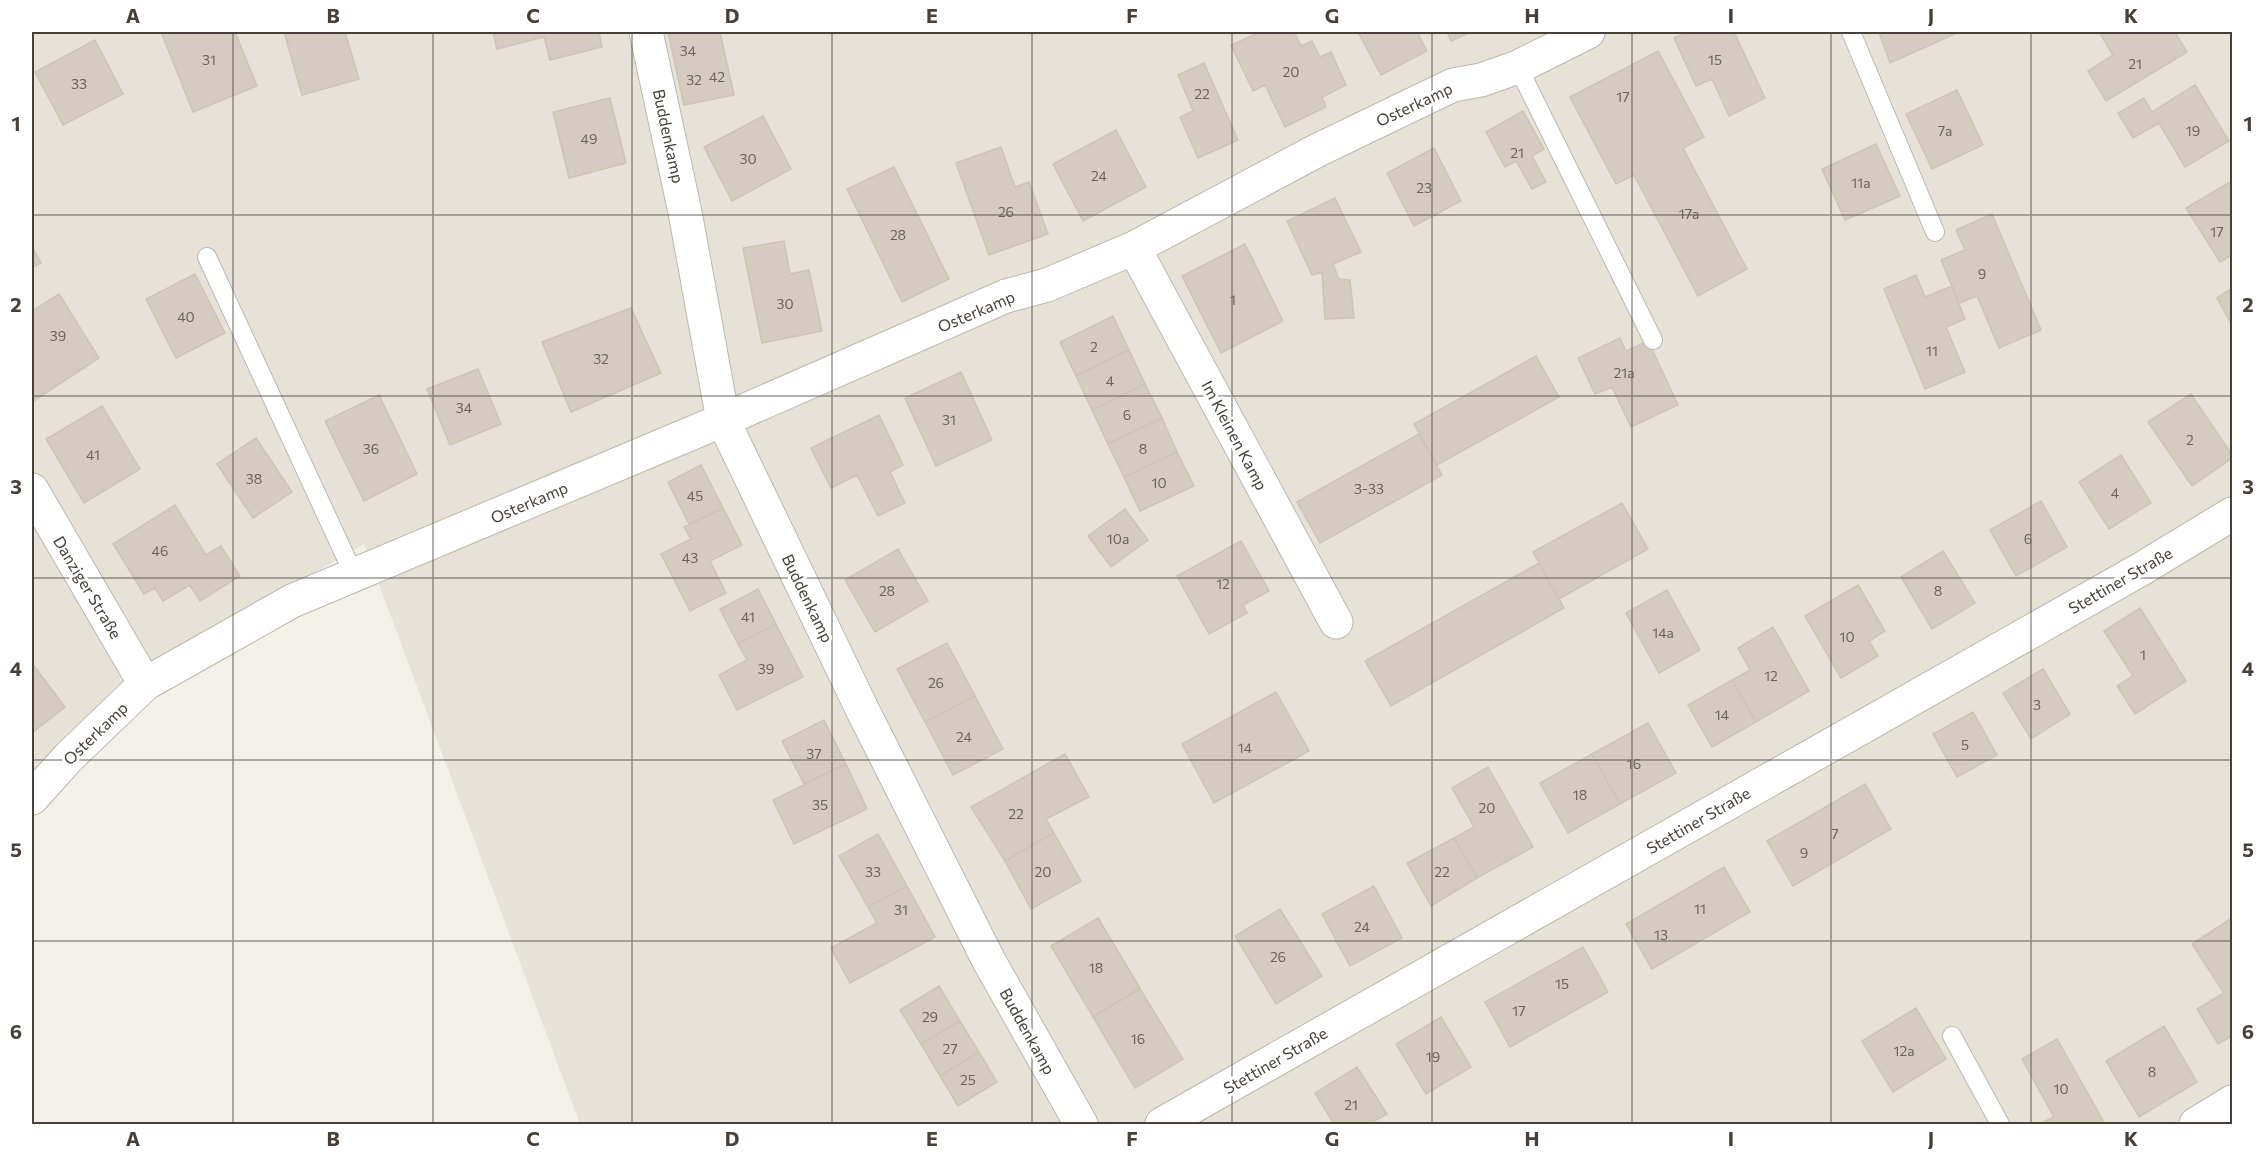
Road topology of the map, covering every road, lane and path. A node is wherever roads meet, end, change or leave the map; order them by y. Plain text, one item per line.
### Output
1 (646, 32) edge
2 (1588, 32) edge
3 (1851, 32) edge
4 (1518, 67) junction
5 (1935, 232) dead end
6 (1134, 248) junction
7 (207, 257) dead end
8 (1653, 340) dead end
9 (723, 420) junction
10 (32, 490) edge
11 (2232, 514) edge
12 (354, 575) junction
13 (1336, 622) dead end
14 (145, 684) junction
15 (32, 798) edge
16 (1952, 1036) dead end
17 (2232, 1102) edge
18 (1081, 1125) edge
19 (1162, 1125) edge
20 (2000, 1125) edge
21 (2196, 1125) edge

1 - 9 street, Buddenkamp
2 - 4 street, Osterkamp
3 - 5 lane
4 - 6 street, Osterkamp
4 - 8 lane
6 - 9 street, Osterkamp
6 - 13 street, Im Kleinen Kamp
7 - 12 lane
9 - 12 street, Osterkamp
9 - 18 street, Buddenkamp
10 - 14 street, Danziger Straße
11 - 19 street, Stettiner Straße
12 - 14 street, Osterkamp
14 - 15 street, Osterkamp
16 - 20 lane
17 - 21 street

